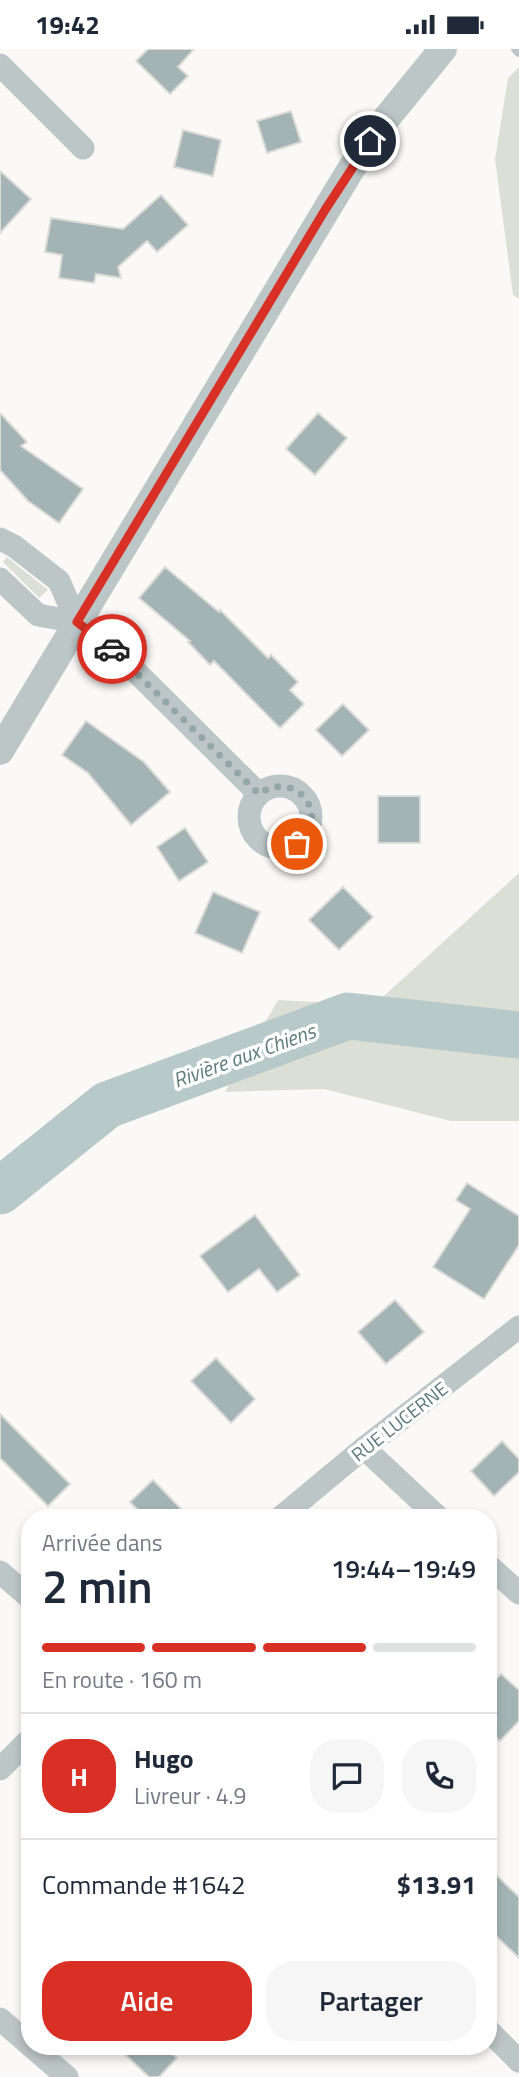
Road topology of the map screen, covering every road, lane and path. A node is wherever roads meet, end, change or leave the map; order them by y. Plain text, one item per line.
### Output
1 (443, 49) edge
2 (0, 65) edge
3 (83, 148) dead end
4 (0, 540) edge
5 (0, 579) edge
6 (77, 622) junction
7 (0, 751) edge
8 (259, 794) dead end
9 (519, 1327) edge
10 (364, 1448) junction
11 (291, 1509) edge
12 (429, 1509) edge
13 (0, 1572) edge
14 (497, 1573) edge
15 (21, 1590) edge
16 (519, 1593) edge
17 (21, 1748) edge
18 (0, 1769) edge
19 (0, 2019) edge
20 (21, 2037) edge
21 (497, 2039) edge
22 (42, 2055) edge
23 (519, 2061) edge
24 (67, 2077) edge

1 - 6 street
2 - 3 street
4 - 6 street
5 - 6 street
6 - 7 street
6 - 8 street
9 - 10 street, RUE LUCERNE
10 - 11 street, RUE LUCERNE
10 - 12 street
13 - 15 street
14 - 16 street
17 - 18 street
19 - 20 street
21 - 23 street
22 - 24 street

